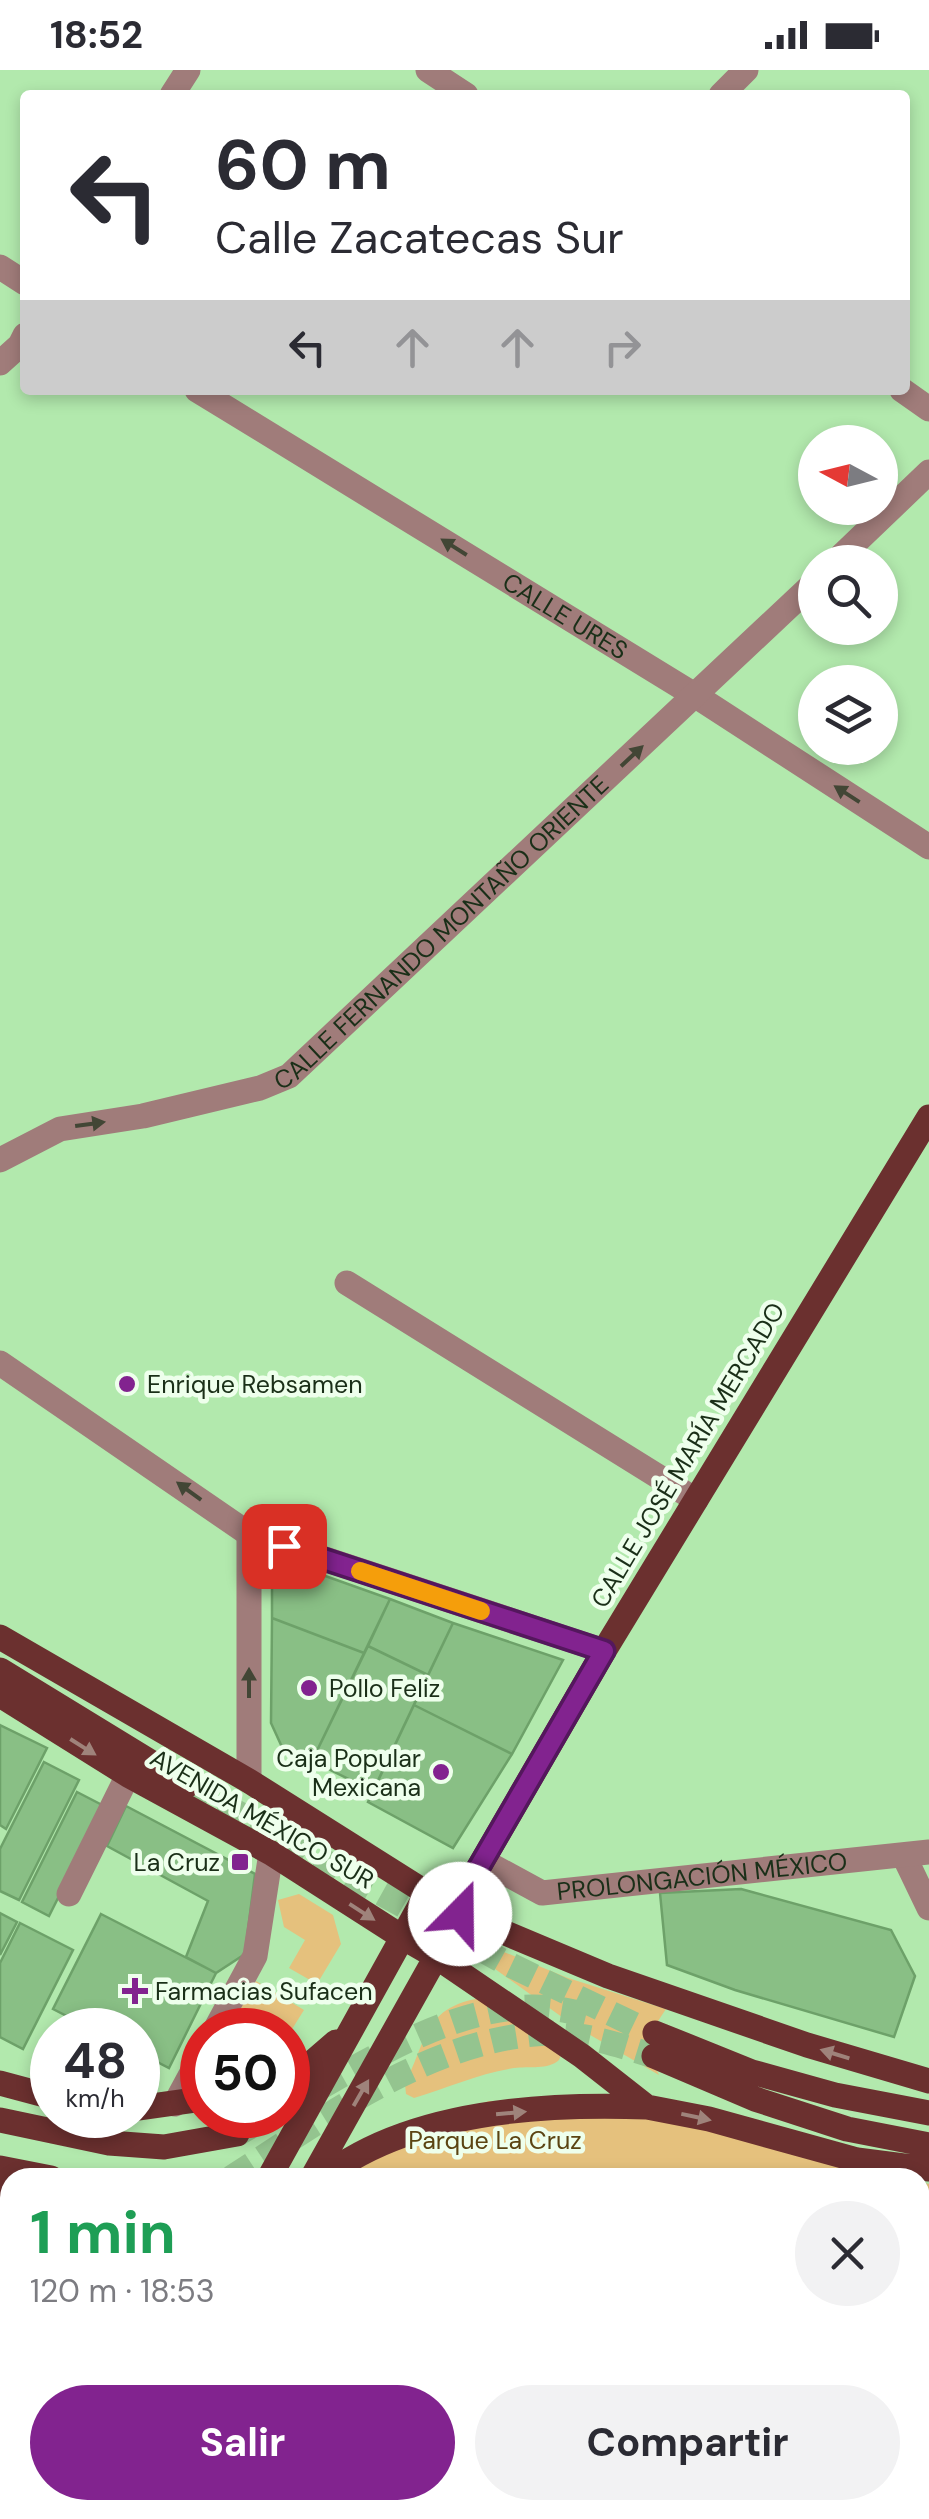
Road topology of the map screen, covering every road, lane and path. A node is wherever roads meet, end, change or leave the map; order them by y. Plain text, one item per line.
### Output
1 (428, 70) edge
2 (746, 70) edge
3 (458, 90) edge
4 (727, 90) edge
5 (20, 345) edge
6 (0, 363) edge
7 (205, 395) edge
8 (929, 472) edge
9 (853, 545) edge
10 (798, 598) edge
11 (696, 696) junction
12 (929, 848) edge
13 (929, 1117) edge
14 (0, 1160) edge
15 (347, 1282) dead end
16 (0, 1364) edge
17 (696, 1500) junction
18 (249, 1534) junction
19 (0, 1637) edge
20 (604, 1651) junction
21 (0, 1670) edge
22 (0, 1695) edge
23 (128, 1775) junction
24 (249, 1781) junction
25 (188, 1785) tunnel mouth
26 (272, 1853) junction
27 (916, 1854) edge
28 (477, 1870) junction
29 (427, 1893) junction
30 (69, 1894) dead end
31 (929, 1908) edge
32 (460, 1914) junction
33 (402, 1937) junction
34 (435, 1956) junction
35 (227, 2008) edge
36 (351, 2028) junction
37 (310, 2065) edge
38 (929, 2081) edge
39 (0, 2083) edge
40 (30, 2091) edge
41 (180, 2095) edge
42 (180, 2103) edge
43 (175, 2104) junction
44 (160, 2106) edge
45 (648, 2107) junction
46 (929, 2113) edge
47 (0, 2120) edge
48 (213, 2138) tunnel mouth
49 (929, 2144) edge
50 (274, 2168) edge
51 (318, 2168) edge
52 (337, 2168) edge
53 (921, 2168) edge

1 - 3 street
2 - 4 street
5 - 6 street
11 -> 7 street, CALLE URES
8 - 9 street
10 - 11 street, CALLE FERNANDO MONTAÑO ORIENTE
12 -> 11 street, CALLE URES
14 -> 11 street, CALLE FERNANDO MONTAÑO ORIENTE
13 - 17 main road, CALLE JOSÉ MARÍA MERCADO
15 - 17 street
18 -> 16 street
17 - 20 main road, CALLE JOSÉ MARÍA MERCADO
18 - 20 street
24 -> 18 street
19 - 24 main road, AVENIDA MÉXICO SUR
20 - 28 main road, CALLE JOSÉ MARÍA MERCADO
21 - 25 main road
22 -> 23 main road, AVENIDA MÉXICO SUR
23 - 26 main road, AVENIDA MÉXICO SUR
23 - 30 street
24 - 29 main road, AVENIDA MÉXICO SUR
26 -> 33 main road, AVENIDA MÉXICO SUR
26 - 35 street
27 - 28 street, PROLONGACIÓN MÉXICO
27 - 31 street
28 - 29 main road
28 - 32 main road, CALLE JOSÉ MARÍA MERCADO
29 - 32 main road, AVENIDA MÉXICO SUR
29 - 33 main road
32 - 34 main road, CALLE JOSÉ MARÍA MERCADO
38 -> 32 main road, AVENIDA MÉXICO SUR
33 - 34 main road, AVENIDA MÉXICO SUR
33 - 36 main road
34 - 45 main road, AVENIDA MÉXICO SUR
51 -> 34 main road, CALLE JOSÉ MARÍA MERCADO
36 - 37 main road
36 - 50 main road
39 - 40 main road
41 - 43 street
42 - 43 main road
43 - 44 main road
52 -> 45 main road
45 -> 53 main road, AVENIDA MÉXICO SUR
46 - 49 main road
47 - 48 main road

